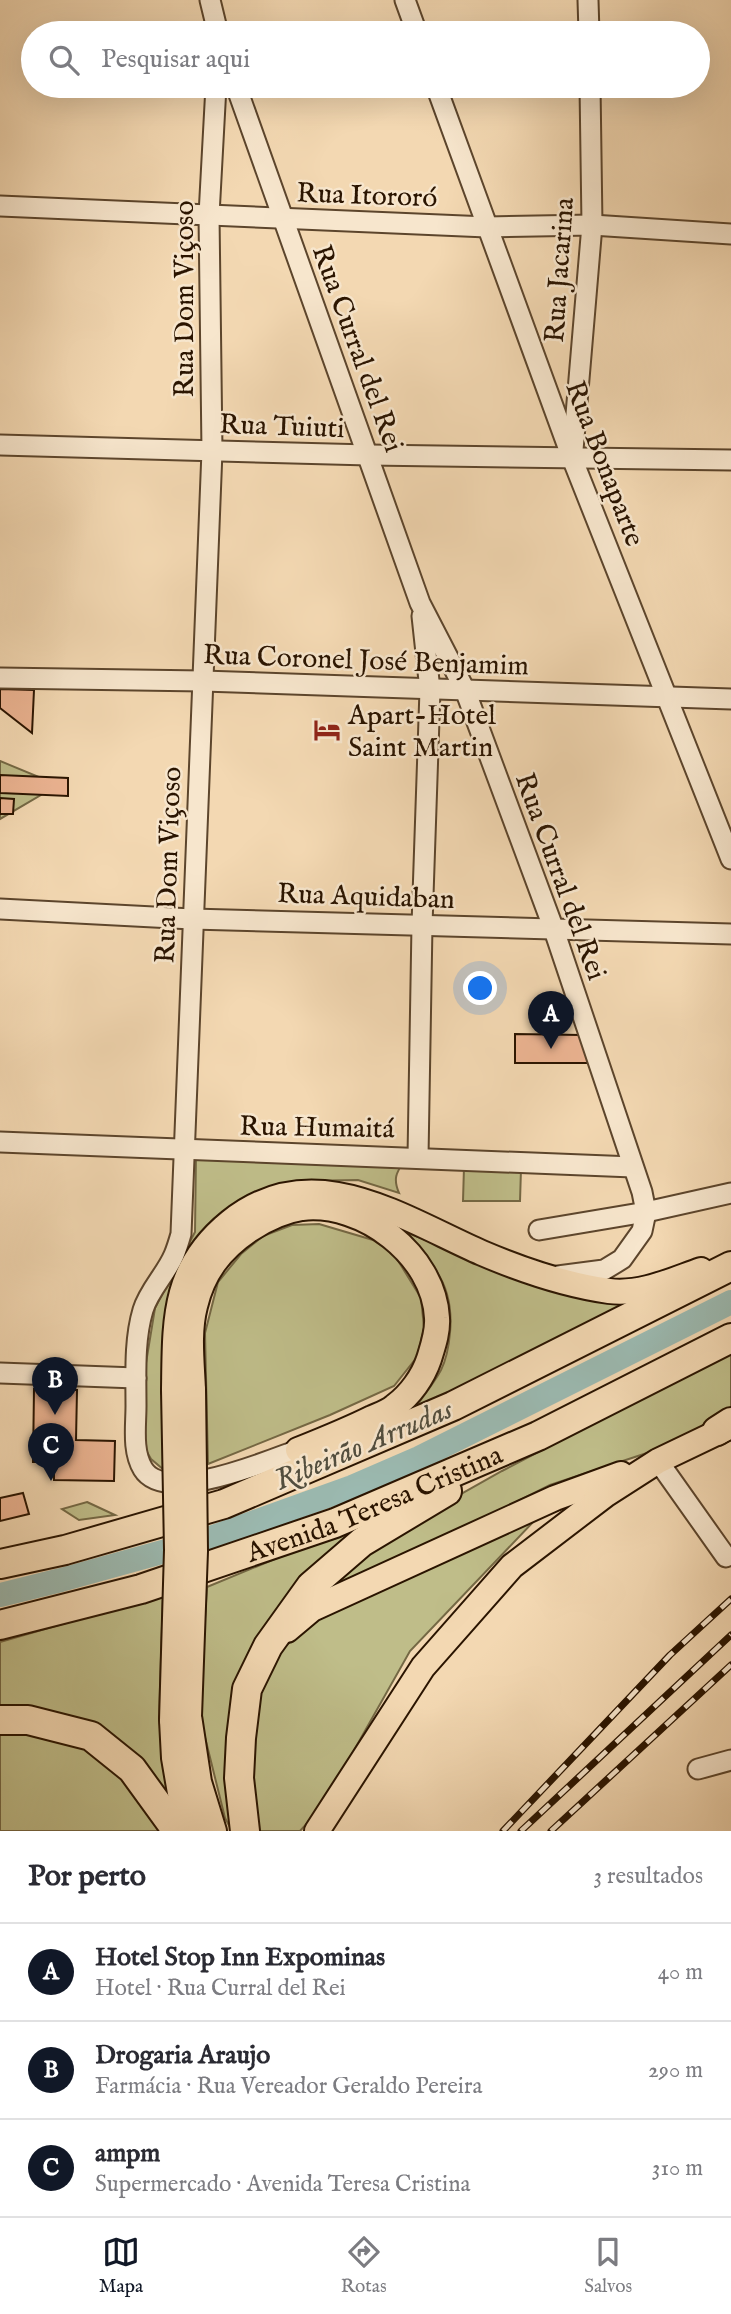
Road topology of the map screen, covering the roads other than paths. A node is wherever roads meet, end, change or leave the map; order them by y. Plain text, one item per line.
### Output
1 (210, 0) edge
2 (405, 0) edge
3 (589, 0) edge
4 (215, 21) edge
5 (413, 21) edge
6 (589, 21) edge
7 (215, 98) edge
8 (240, 98) edge
9 (440, 98) edge
10 (590, 98) edge
11 (0, 206) edge
12 (209, 215) junction
13 (282, 218) junction
14 (592, 225) junction
15 (487, 227) junction
16 (731, 233) edge
17 (0, 445) edge
18 (212, 451) junction
19 (369, 455) junction
20 (572, 458) junction
21 (731, 460) edge
22 (420, 603) junction
23 (0, 678) edge
24 (203, 681) junction
25 (430, 690) junction
26 (465, 690) junction
27 (669, 698) junction
28 (731, 699) edge
29 (731, 859) edge
30 (0, 909) edge
31 (192, 919) junction
32 (422, 925) junction
33 (553, 927) junction
34 (731, 934) edge
35 (0, 1142) edge
36 (185, 1151) junction
37 (418, 1157) junction
38 (633, 1167) junction
39 (731, 1194) edge
40 (646, 1212) junction
41 (539, 1230) dead end
42 (731, 1260) edge
43 (731, 1266) edge
44 (547, 1276) junction
45 (731, 1338) edge
46 (0, 1373) edge
47 (136, 1378) junction
48 (184, 1390) junction
49 (726, 1426) edge
50 (538, 1436) junction
51 (299, 1450) junction
52 (658, 1461) junction
53 (224, 1504) junction
54 (726, 1557) dead end
55 (0, 1564) edge
56 (0, 1625) edge
57 (268, 1646) junction
58 (181, 1718) junction
59 (0, 1720) edge
60 (731, 1760) edge
61 (698, 1769) dead end
62 (177, 1831) edge
63 (196, 1831) edge
64 (214, 1831) edge
65 (245, 1831) edge
66 (317, 1831) edge

1 - 4 street
2 - 5 street
3 - 6 street
7 - 12 street, Rua Dom Viçoso
8 - 13 street, Rua Curral del Rei
9 - 15 street, Rua Bonaparte
10 - 14 street, Rua Jacarina
11 - 12 street, Rua Itororó
12 - 13 street, Rua Itororó
12 - 18 street, Rua Dom Viçoso
13 - 15 street, Rua Itororó
13 - 19 street, Rua Curral del Rei
14 - 15 street, Rua Itororó
14 - 16 street, Rua Itororó
14 - 20 street, Rua Jacarina
15 - 20 street, Rua Bonaparte
17 - 18 street, Rua Tuiuti
18 - 19 street, Rua Tuiuti
18 - 24 street, Rua Dom Viçoso
19 - 20 street, Rua Tuiuti
19 - 22 street, Rua Curral del Rei
20 - 21 street, Rua Tuiuti
20 - 27 street, Rua Bonaparte
22 - 25 street
22 - 26 street, Rua Curral del Rei
23 - 24 street, Rua Coronel José Benjamim
24 - 25 street, Rua Coronel José Benjamim
24 - 31 street, Rua Dom Viçoso
25 - 26 street, Rua Coronel José Benjamim
25 - 32 street
26 - 27 street, Rua Coronel José Benjamim
26 - 33 street, Rua Curral del Rei
27 - 28 street, Rua Coronel José Benjamim
27 - 29 street, Rua Bonaparte
30 - 31 street, Rua Aquidaban
31 - 32 street, Rua Aquidaban
31 - 36 street, Rua Dom Viçoso
32 - 33 street, Rua Aquidaban
32 - 37 street
33 - 34 street, Rua Aquidaban
33 - 38 street, Rua Curral del Rei
35 - 36 street, Rua Humaitá
36 - 37 street, Rua Humaitá
36 - 47 street, Rua Dom Viçoso
37 - 38 street, Rua Humaitá
38 - 40 street, Rua Curral del Rei
39 - 40 street
40 - 41 street
40 - 44 street
42 - 44 main road
43 - 53 highway, Avenida Teresa Cristina
44 - 48 main road
45 - 50 highway, Avenida Teresa Cristina
46 - 47 street
47 - 51 street, Rua Dom Viçoso
48 - 51 main road
48 - 58 main road, bridge
49 - 52 main road
50 - 56 highway, Avenida Teresa Cristina
50 - 57 highway
51 - 53 highway
52 - 54 street
52 - 57 main road
52 - 66 main road
53 - 55 highway, Avenida Teresa Cristina
57 - 65 highway
58 - 63 main road
58 - 64 main road
59 - 62 highway
60 - 61 street

